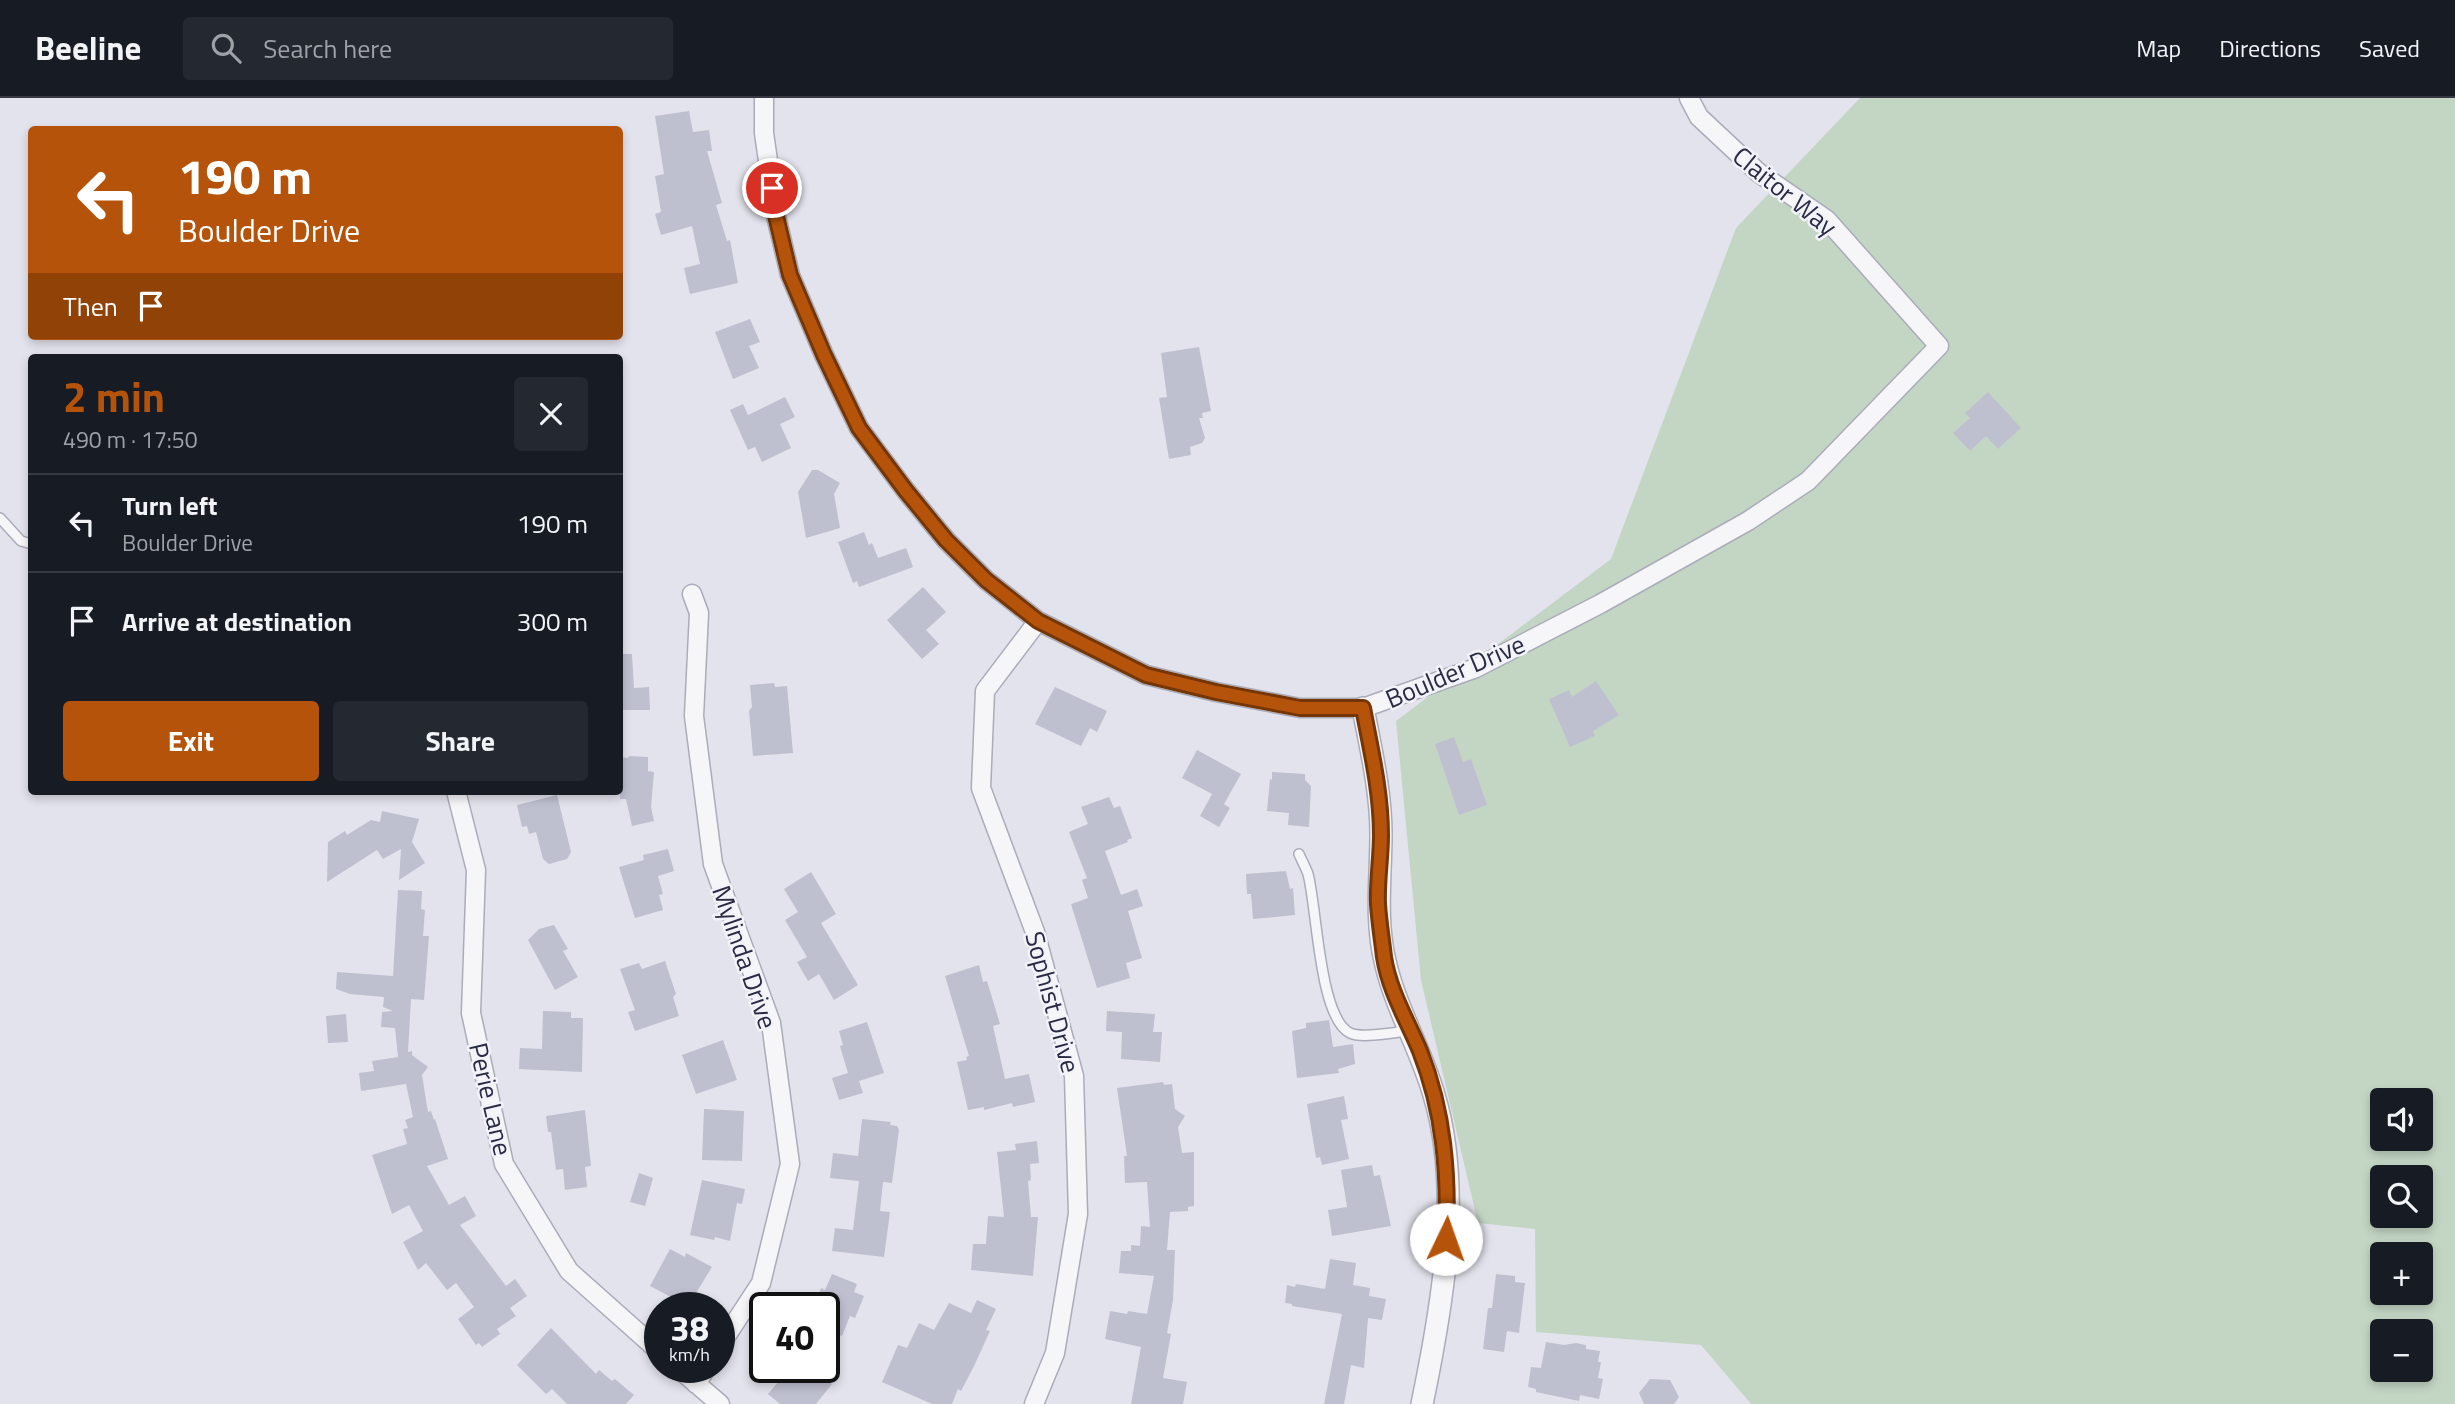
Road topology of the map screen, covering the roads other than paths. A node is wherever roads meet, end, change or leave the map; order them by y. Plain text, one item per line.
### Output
1 (764, 98) edge
2 (1689, 98) edge
3 (1940, 346) joint
4 (0, 518) edge
5 (28, 543) edge
6 (692, 594) dead end
7 (1038, 621) junction
8 (1363, 708) junction
9 (457, 795) edge
10 (1299, 854) dead end
11 (1410, 1031) junction
12 (735, 1323) edge
13 (644, 1338) edge
14 (696, 1384) edge
15 (720, 1404) edge
16 (1034, 1404) edge
17 (1422, 1404) edge

1 - 7 street, Boulder Drive
2 - 3 street, Claitor Way
3 - 8 street, Boulder Drive
4 - 5 lane
6 - 12 street, Mylinda Drive
7 - 8 street, Boulder Drive
7 - 16 street, Sophist Drive
8 - 11 street
9 - 13 street, Perie Lane
10 - 11 lane
11 - 17 street
14 - 15 street

